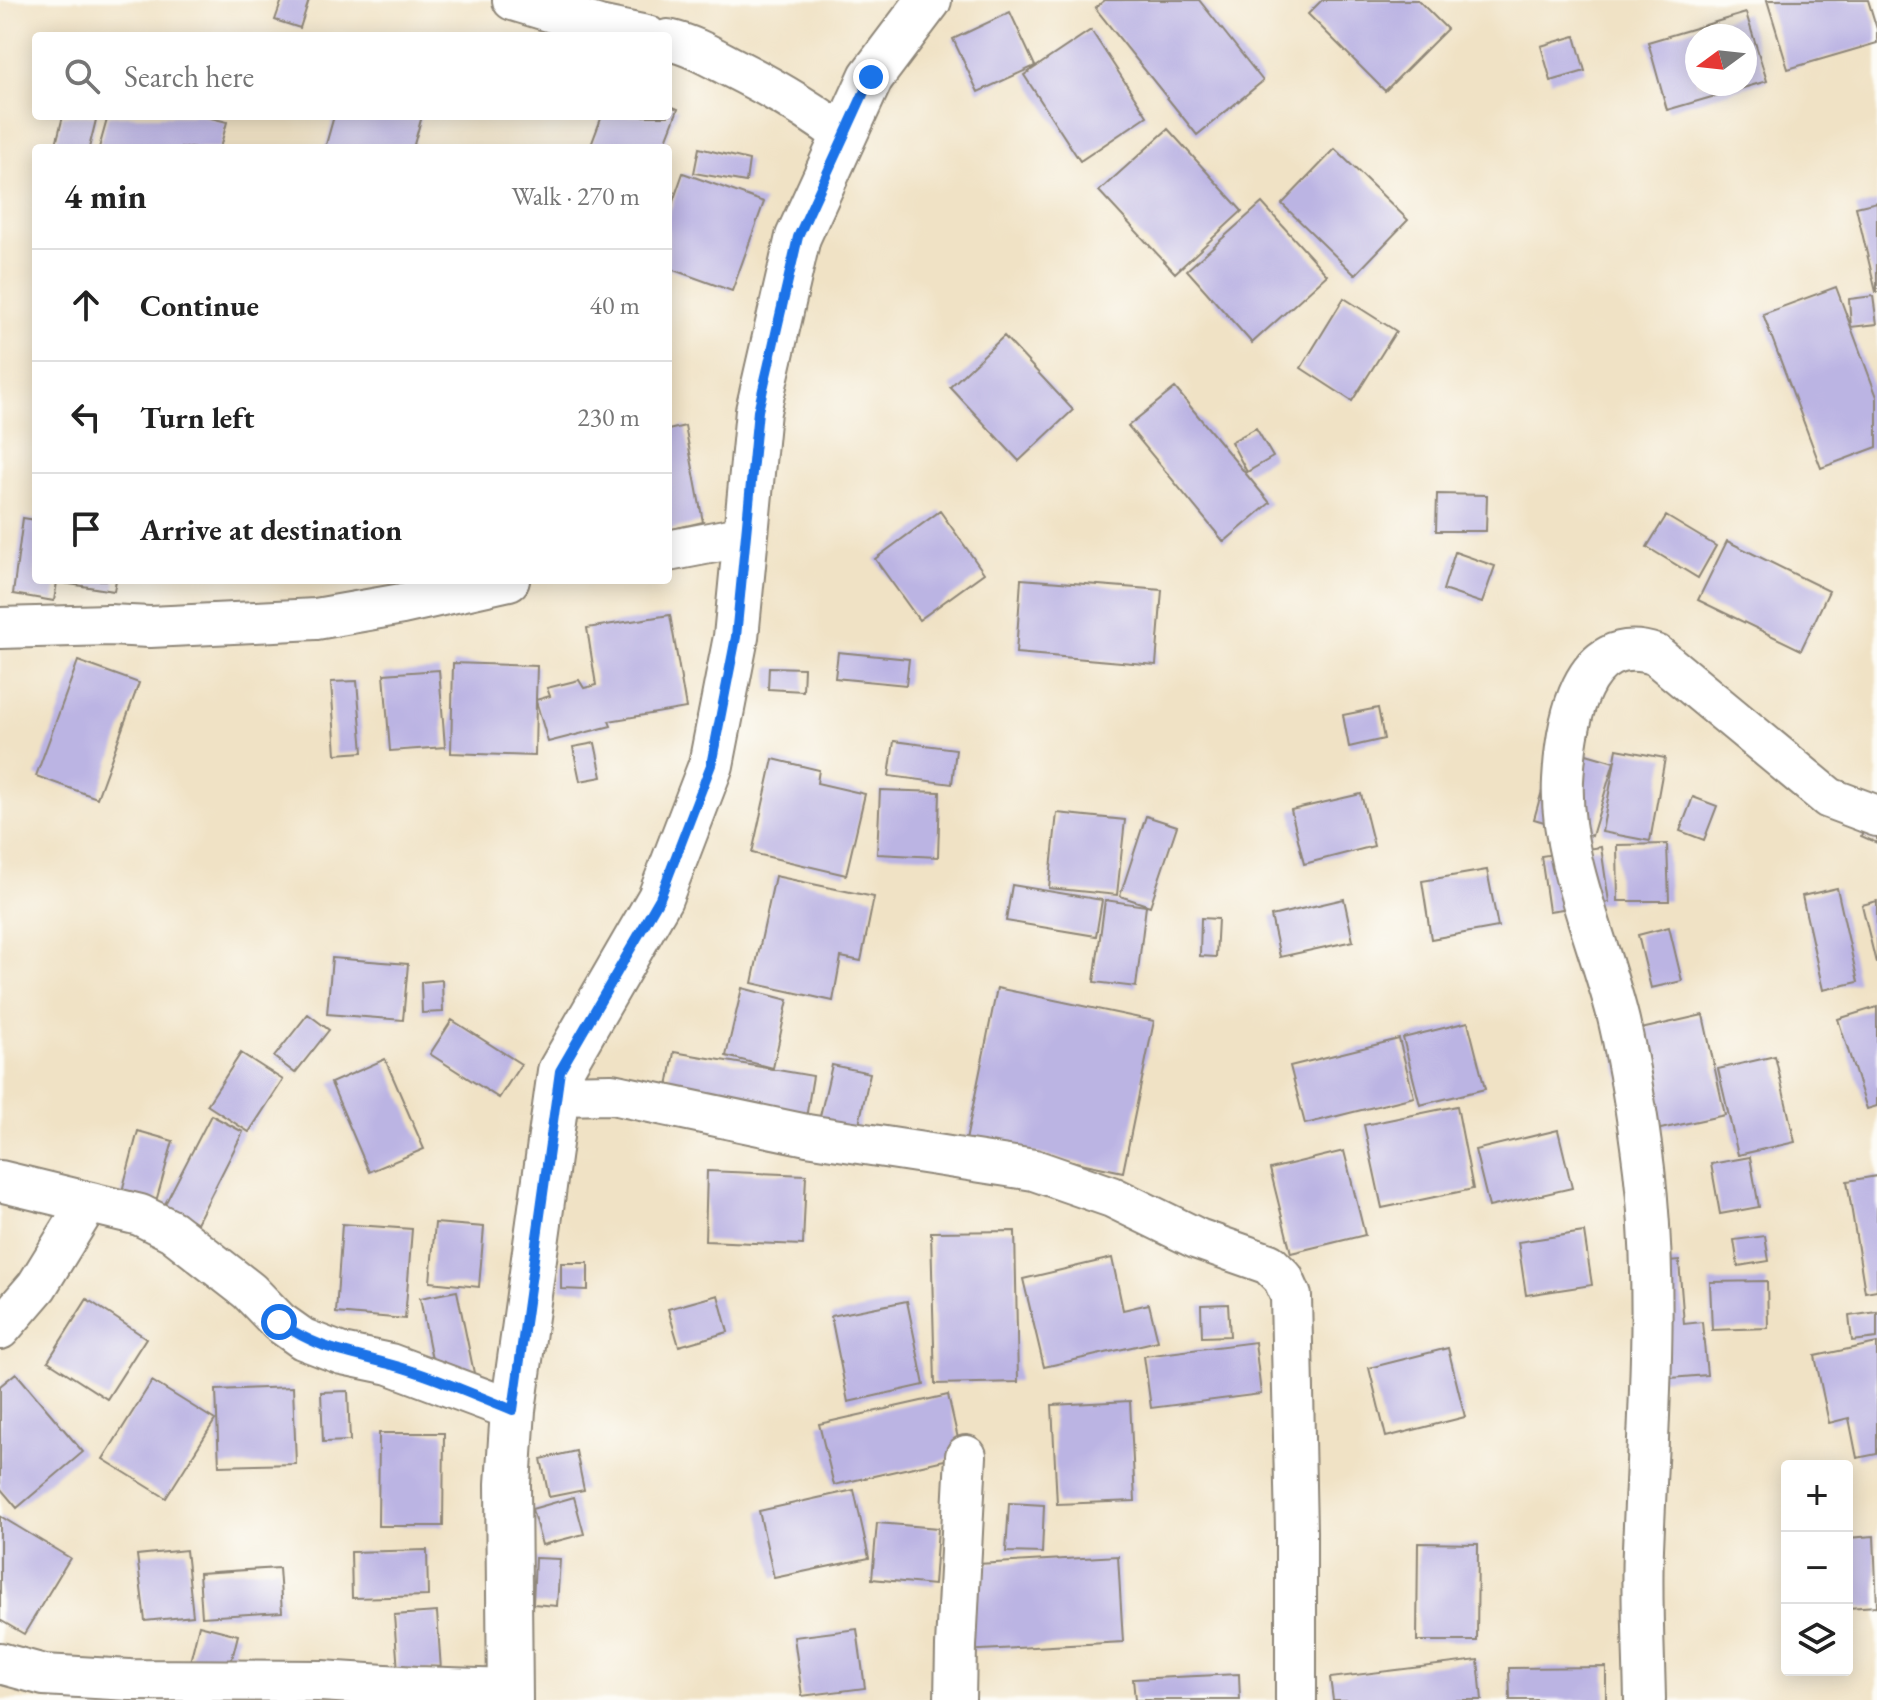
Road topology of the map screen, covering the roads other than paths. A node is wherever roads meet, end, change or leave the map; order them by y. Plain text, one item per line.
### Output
1 (513, 0) edge
2 (929, 0) edge
3 (628, 32) edge
4 (672, 41) edge
5 (844, 136) junction
6 (746, 536) junction
7 (672, 550) edge
8 (491, 584) edge
9 (0, 628) edge
10 (1877, 816) edge
11 (557, 1095) junction
12 (0, 1181) edge
13 (88, 1203) junction
14 (0, 1329) edge
15 (513, 1410) junction
16 (966, 1456) dead end
17 (0, 1663) edge
18 (510, 1695) edge
19 (955, 1700) edge
20 (1296, 1700) edge
21 (1645, 1700) edge

1 - 3 street
2 - 5 street
4 - 5 street
5 - 6 street
6 - 7 street
6 - 11 street
8 - 9 street
10 - 21 street
11 - 15 street
11 - 20 street
12 - 13 street
13 - 14 street
13 - 15 street
15 - 18 street
16 - 19 street
17 - 18 street

